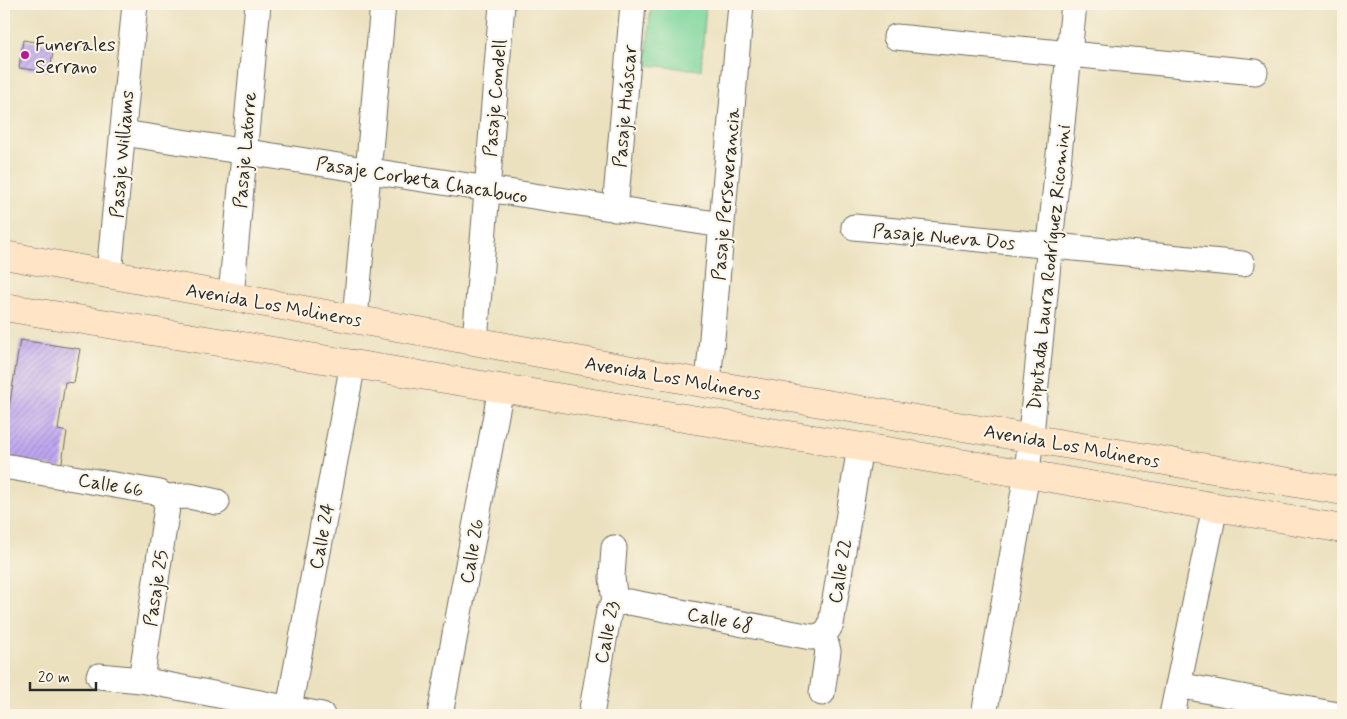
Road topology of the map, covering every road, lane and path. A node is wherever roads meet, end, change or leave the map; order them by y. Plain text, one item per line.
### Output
1 (5, 4) edge
2 (135, 4) edge
3 (258, 4) edge
4 (383, 4) edge
5 (502, 4) edge
6 (633, 4) edge
7 (741, 4) edge
8 (1074, 4) edge
9 (4, 22) edge
10 (896, 37) dead end
11 (1070, 54) junction
12 (1255, 72) dead end
13 (123, 134) junction
14 (244, 152) junction
15 (368, 171) junction
16 (487, 189) junction
17 (615, 209) junction
18 (722, 225) junction
19 (854, 227) dead end
20 (1051, 246) junction
21 (4, 254) edge
22 (1242, 264) dead end
23 (110, 274) junction
24 (231, 296) junction
25 (4, 306) edge
26 (354, 319) junction
27 (475, 341) junction
28 (353, 363) junction
29 (708, 384) junction
30 (501, 388) junction
31 (1031, 438) junction
32 (860, 447) junction
33 (4, 466) edge
34 (1027, 474) junction
35 (1343, 491) edge
36 (164, 497) junction
37 (217, 502) dead end
38 (1215, 507) junction
39 (1343, 529) edge
40 (614, 548) dead end
41 (616, 604) junction
42 (823, 634) junction
43 (98, 676) dead end
44 (141, 680) junction
45 (1178, 684) junction
46 (822, 693) dead end
47 (289, 708) junction
48 (322, 715) edge
49 (440, 715) edge
50 (591, 715) edge
51 (984, 715) edge
52 (1172, 715) edge
53 (1337, 715) edge

1 - 9 path
2 - 13 street, Pasaje Williams
3 - 14 street, Pasaje Latorre
4 - 15 street
5 - 16 street, Pasaje Condell
6 - 17 street, Pasaje Huáscar
7 - 18 street, Pasaje Perseverancia
8 - 11 street, Diputada Laura Rodríguez Ricomini
10 - 11 street
11 - 12 street
11 - 20 street, Diputada Laura Rodríguez Ricomini
13 - 14 street, Pasaje Corbeta Chacabuco
13 - 23 street, Pasaje Williams
14 - 15 street, Pasaje Corbeta Chacabuco
14 - 24 street, Pasaje Latorre
15 - 16 street, Pasaje Corbeta Chacabuco
15 - 26 street
16 - 17 street, Pasaje Corbeta Chacabuco
16 - 27 street, Pasaje Condell
17 - 18 street, Pasaje Corbeta Chacabuco
18 - 29 street, Pasaje Perseverancia
19 - 20 street, Pasaje Nueva Dos
20 - 22 street, Pasaje Nueva Dos
20 - 31 street, Diputada Laura Rodríguez Ricomini
21 - 23 street, Avenida Los Molineros
23 - 24 street, Avenida Los Molineros
24 - 26 street, Avenida Los Molineros
25 - 28 street, Avenida Los Molineros
26 - 27 street, Avenida Los Molineros
27 - 29 street, Avenida Los Molineros
28 - 30 street, Avenida Los Molineros
28 - 47 street, Calle 24
29 - 31 street, Avenida Los Molineros
30 - 32 street, Avenida Los Molineros
30 - 49 street, Calle 26
31 - 34 street, Diputada Laura Rodríguez Ricomini
31 - 35 street, Avenida Los Molineros
32 - 34 street, Avenida Los Molineros
32 - 42 street, Calle 22
33 - 36 street, Calle 66
34 - 38 street, Avenida Los Molineros
34 - 51 street, Diputada Laura Rodríguez Ricomini
36 - 37 street, Calle 66
36 - 44 street, Pasaje 25
38 - 39 street, Avenida Los Molineros
38 - 45 street
40 - 41 street, Calle 23
41 - 42 street, Calle 68
41 - 50 street, Calle 23
42 - 46 street
43 - 44 street
44 - 47 street
45 - 52 street
45 - 53 street
47 - 48 street

